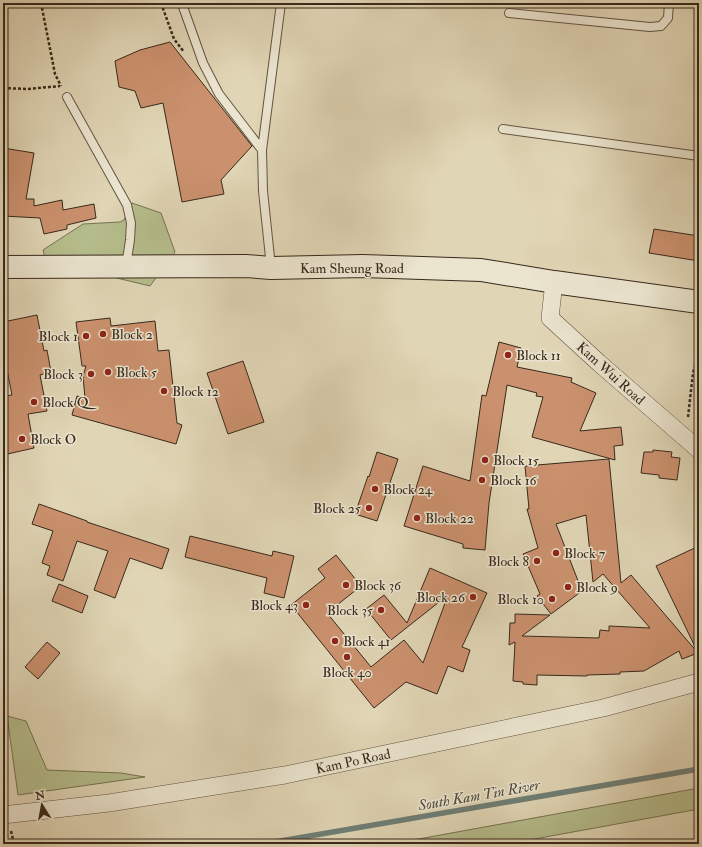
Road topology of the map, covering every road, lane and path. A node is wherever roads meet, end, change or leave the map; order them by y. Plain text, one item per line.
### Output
1 (41, 3) edge
2 (280, 3) edge
3 (669, 3) edge
4 (182, 4) edge
5 (509, 13) dead end
6 (61, 86) junction
7 (3, 88) edge
8 (67, 97) joint
9 (503, 129) dead end
10 (262, 150) junction
11 (699, 156) edge
12 (3, 267) edge
13 (126, 267) junction
14 (271, 268) junction
15 (554, 282) junction
16 (699, 302) edge
17 (699, 352) edge
18 (685, 439) junction
19 (699, 450) edge
20 (699, 682) edge
21 (3, 815) edge

1 - 6 path
2 - 10 lane
3 - 5 lane
4 - 10 lane
6 - 7 path
6 - 8 path
8 - 13 lane
9 - 11 lane
10 - 14 lane
12 - 13 main road, Kam Sheung Road
13 - 14 main road, Kam Sheung Road
14 - 15 main road, Kam Sheung Road
15 - 16 main road, Kam Sheung Road
15 - 18 street, Kam Wui Road
17 - 18 path
18 - 19 street, Kam Wui Road
20 - 21 street, Kam Po Road

